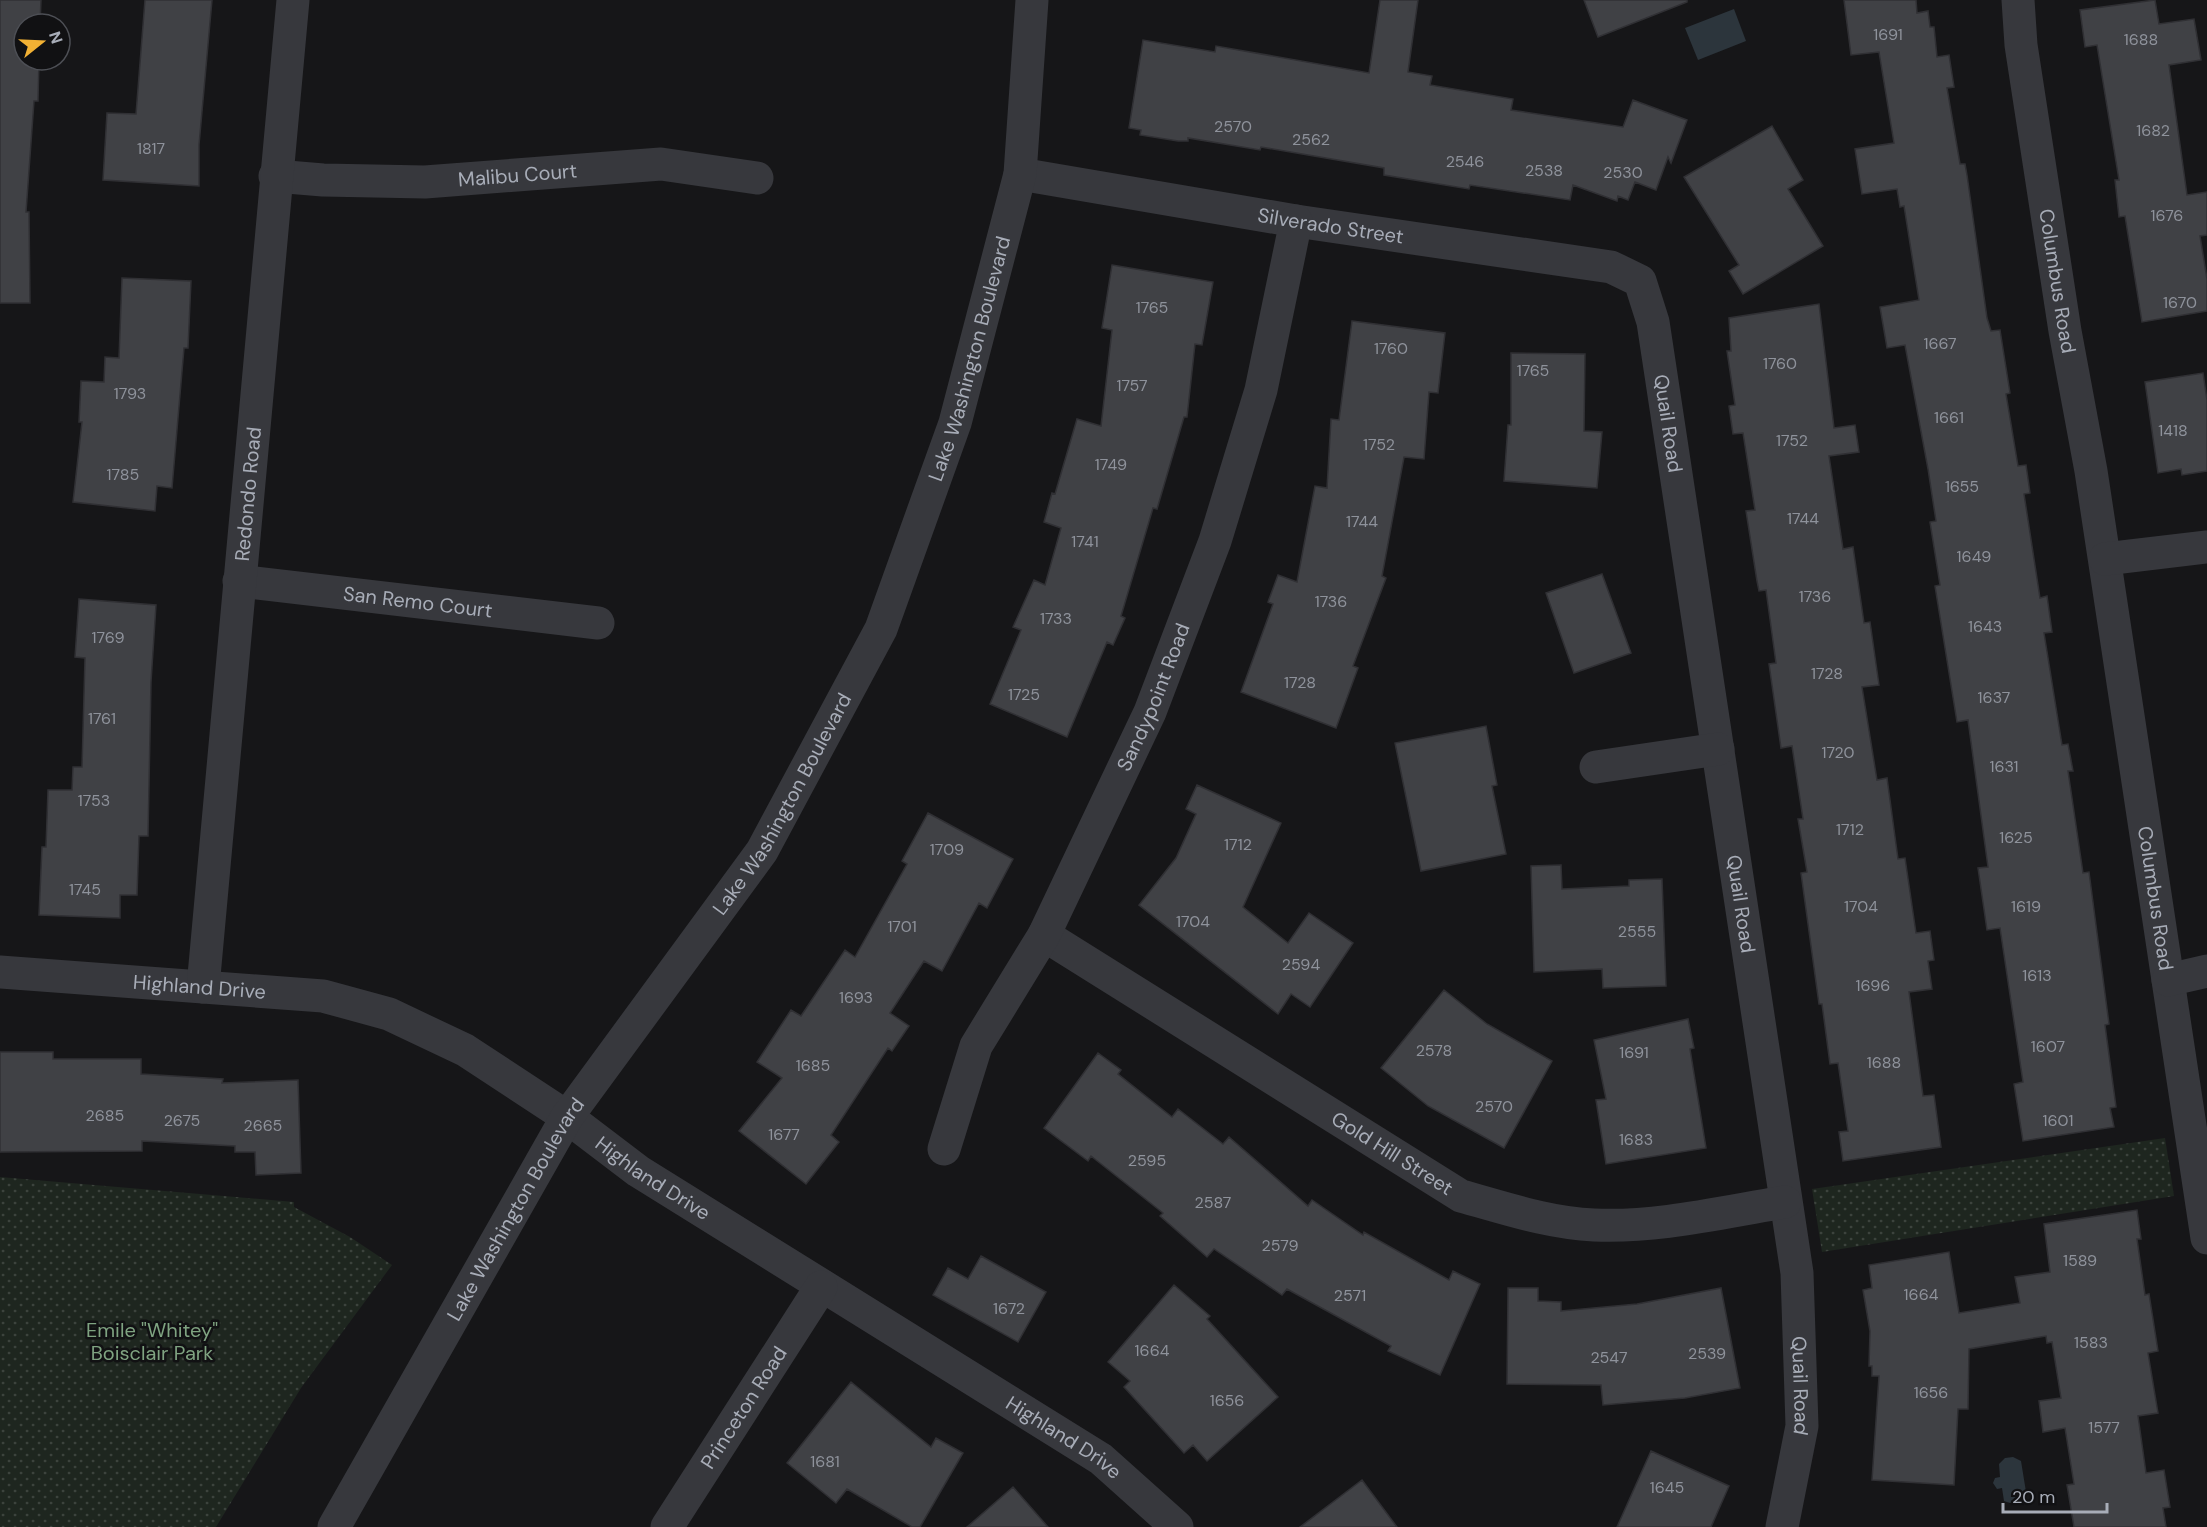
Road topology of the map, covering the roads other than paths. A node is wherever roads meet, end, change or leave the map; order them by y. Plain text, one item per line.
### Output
1 (293, 0) edge
2 (1032, 0) edge
3 (2018, 0) edge
4 (1020, 174) junction
5 (275, 177) junction
6 (757, 178) dead end
7 (1296, 221) junction
8 (1640, 281) joint
9 (2207, 547) edge
10 (2105, 559) junction
11 (239, 581) junction
12 (598, 623) dead end
13 (1718, 749) junction
14 (1596, 767) dead end
15 (1044, 935) junction
16 (2207, 971) edge
17 (0, 972) edge
18 (2168, 980) junction
19 (203, 987) junction
20 (567, 1117) junction
21 (944, 1149) dead end
22 (1785, 1202) junction
23 (2207, 1238) edge
24 (821, 1287) junction
25 (334, 1527) edge
26 (667, 1527) edge
27 (1177, 1527) edge
28 (1782, 1527) edge

1 - 5 street, Redondo Road
2 - 4 street, Lake Washington Boulevard
3 - 10 street, Columbus Road
4 - 7 street, Silverado Street
4 - 20 street, Lake Washington Boulevard
5 - 6 street, Malibu Court
5 - 11 street, Redondo Road
7 - 8 street, Silverado Street
7 - 15 street, Sandypoint Road
8 - 13 street, Quail Road
9 - 10 street
10 - 18 street, Columbus Road
11 - 12 street, San Remo Court
11 - 19 street, Redondo Road
13 - 14 street
13 - 22 street, Quail Road
15 - 21 street, Sandypoint Road
15 - 22 street, Gold Hill Street
16 - 18 street
17 - 19 street, Highland Drive
18 - 23 street, Columbus Road
19 - 20 street, Highland Drive
20 - 24 street, Highland Drive
20 - 25 street, Lake Washington Boulevard
22 - 28 street, Quail Road
24 - 26 street, Princeton Road
24 - 27 street, Highland Drive

